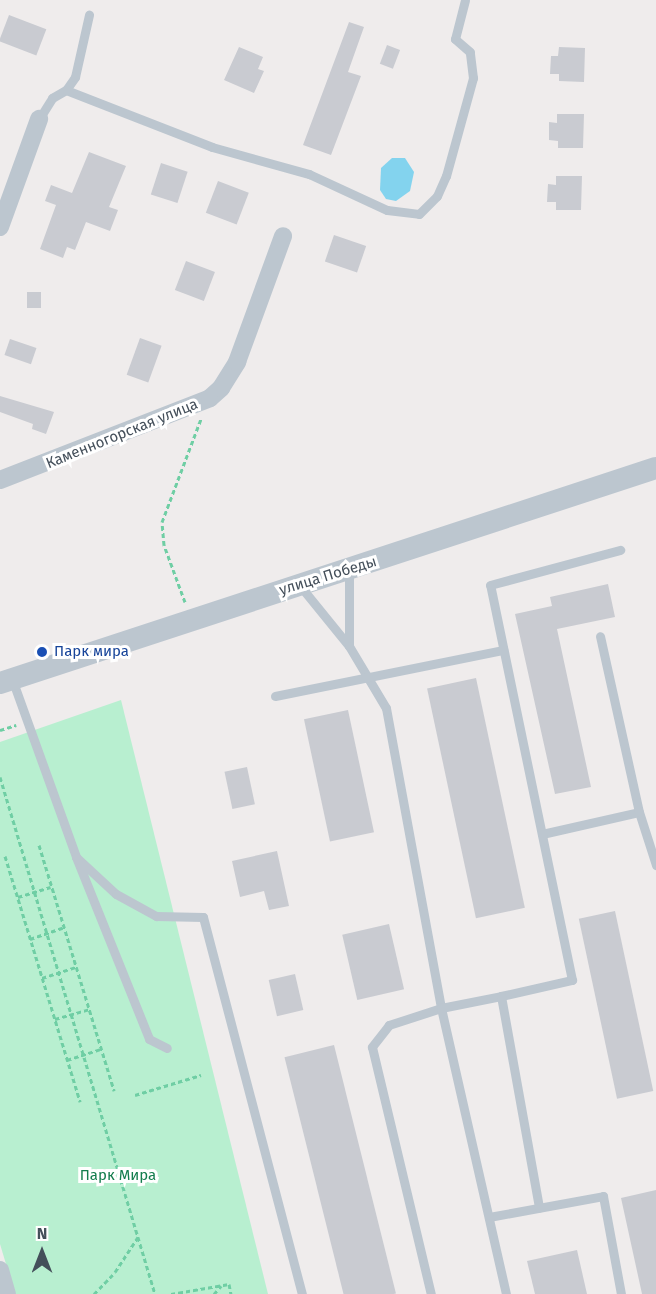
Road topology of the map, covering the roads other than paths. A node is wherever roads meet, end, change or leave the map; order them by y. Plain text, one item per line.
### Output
1 (465, 0) edge
2 (89, 15) dead end
3 (66, 90) junction
4 (39, 119) joint
5 (0, 227) edge
6 (283, 236) dead end
7 (656, 468) edge
8 (0, 480) edge
9 (620, 550) dead end
10 (349, 570) junction
11 (300, 585) junction
12 (600, 636) dead end
13 (349, 646) junction
14 (503, 650) junction
15 (368, 675) junction
16 (6, 681) edge
17 (275, 696) dead end
18 (639, 812) junction
19 (542, 834) junction
20 (76, 857) junction
21 (656, 865) edge
22 (501, 996) junction
23 (441, 1008) junction
24 (168, 1048) dead end
25 (539, 1208) junction
26 (489, 1217) junction
27 (0, 1270) edge
28 (7, 1294) edge
29 (302, 1294) edge
30 (430, 1294) edge
31 (506, 1294) edge
32 (621, 1294) edge

1 - 3 lane
2 - 3 lane
3 - 4 lane
4 - 5 street
6 - 8 street, Каменногорская улица
7 - 10 street, улица Победы
9 - 14 lane
10 - 11 street, улица Победы
10 - 13 lane
11 - 13 lane
11 - 16 street, улица Победы
12 - 18 lane
13 - 15 lane
14 - 15 lane
14 - 19 lane
15 - 17 lane
15 - 23 lane
16 - 20 lane
18 - 19 lane
18 - 21 lane
19 - 22 lane
20 - 24 lane
20 - 29 lane
22 - 23 lane
22 - 25 lane
23 - 26 lane
23 - 30 lane
25 - 26 lane
25 - 32 lane
26 - 31 lane
27 - 28 street

